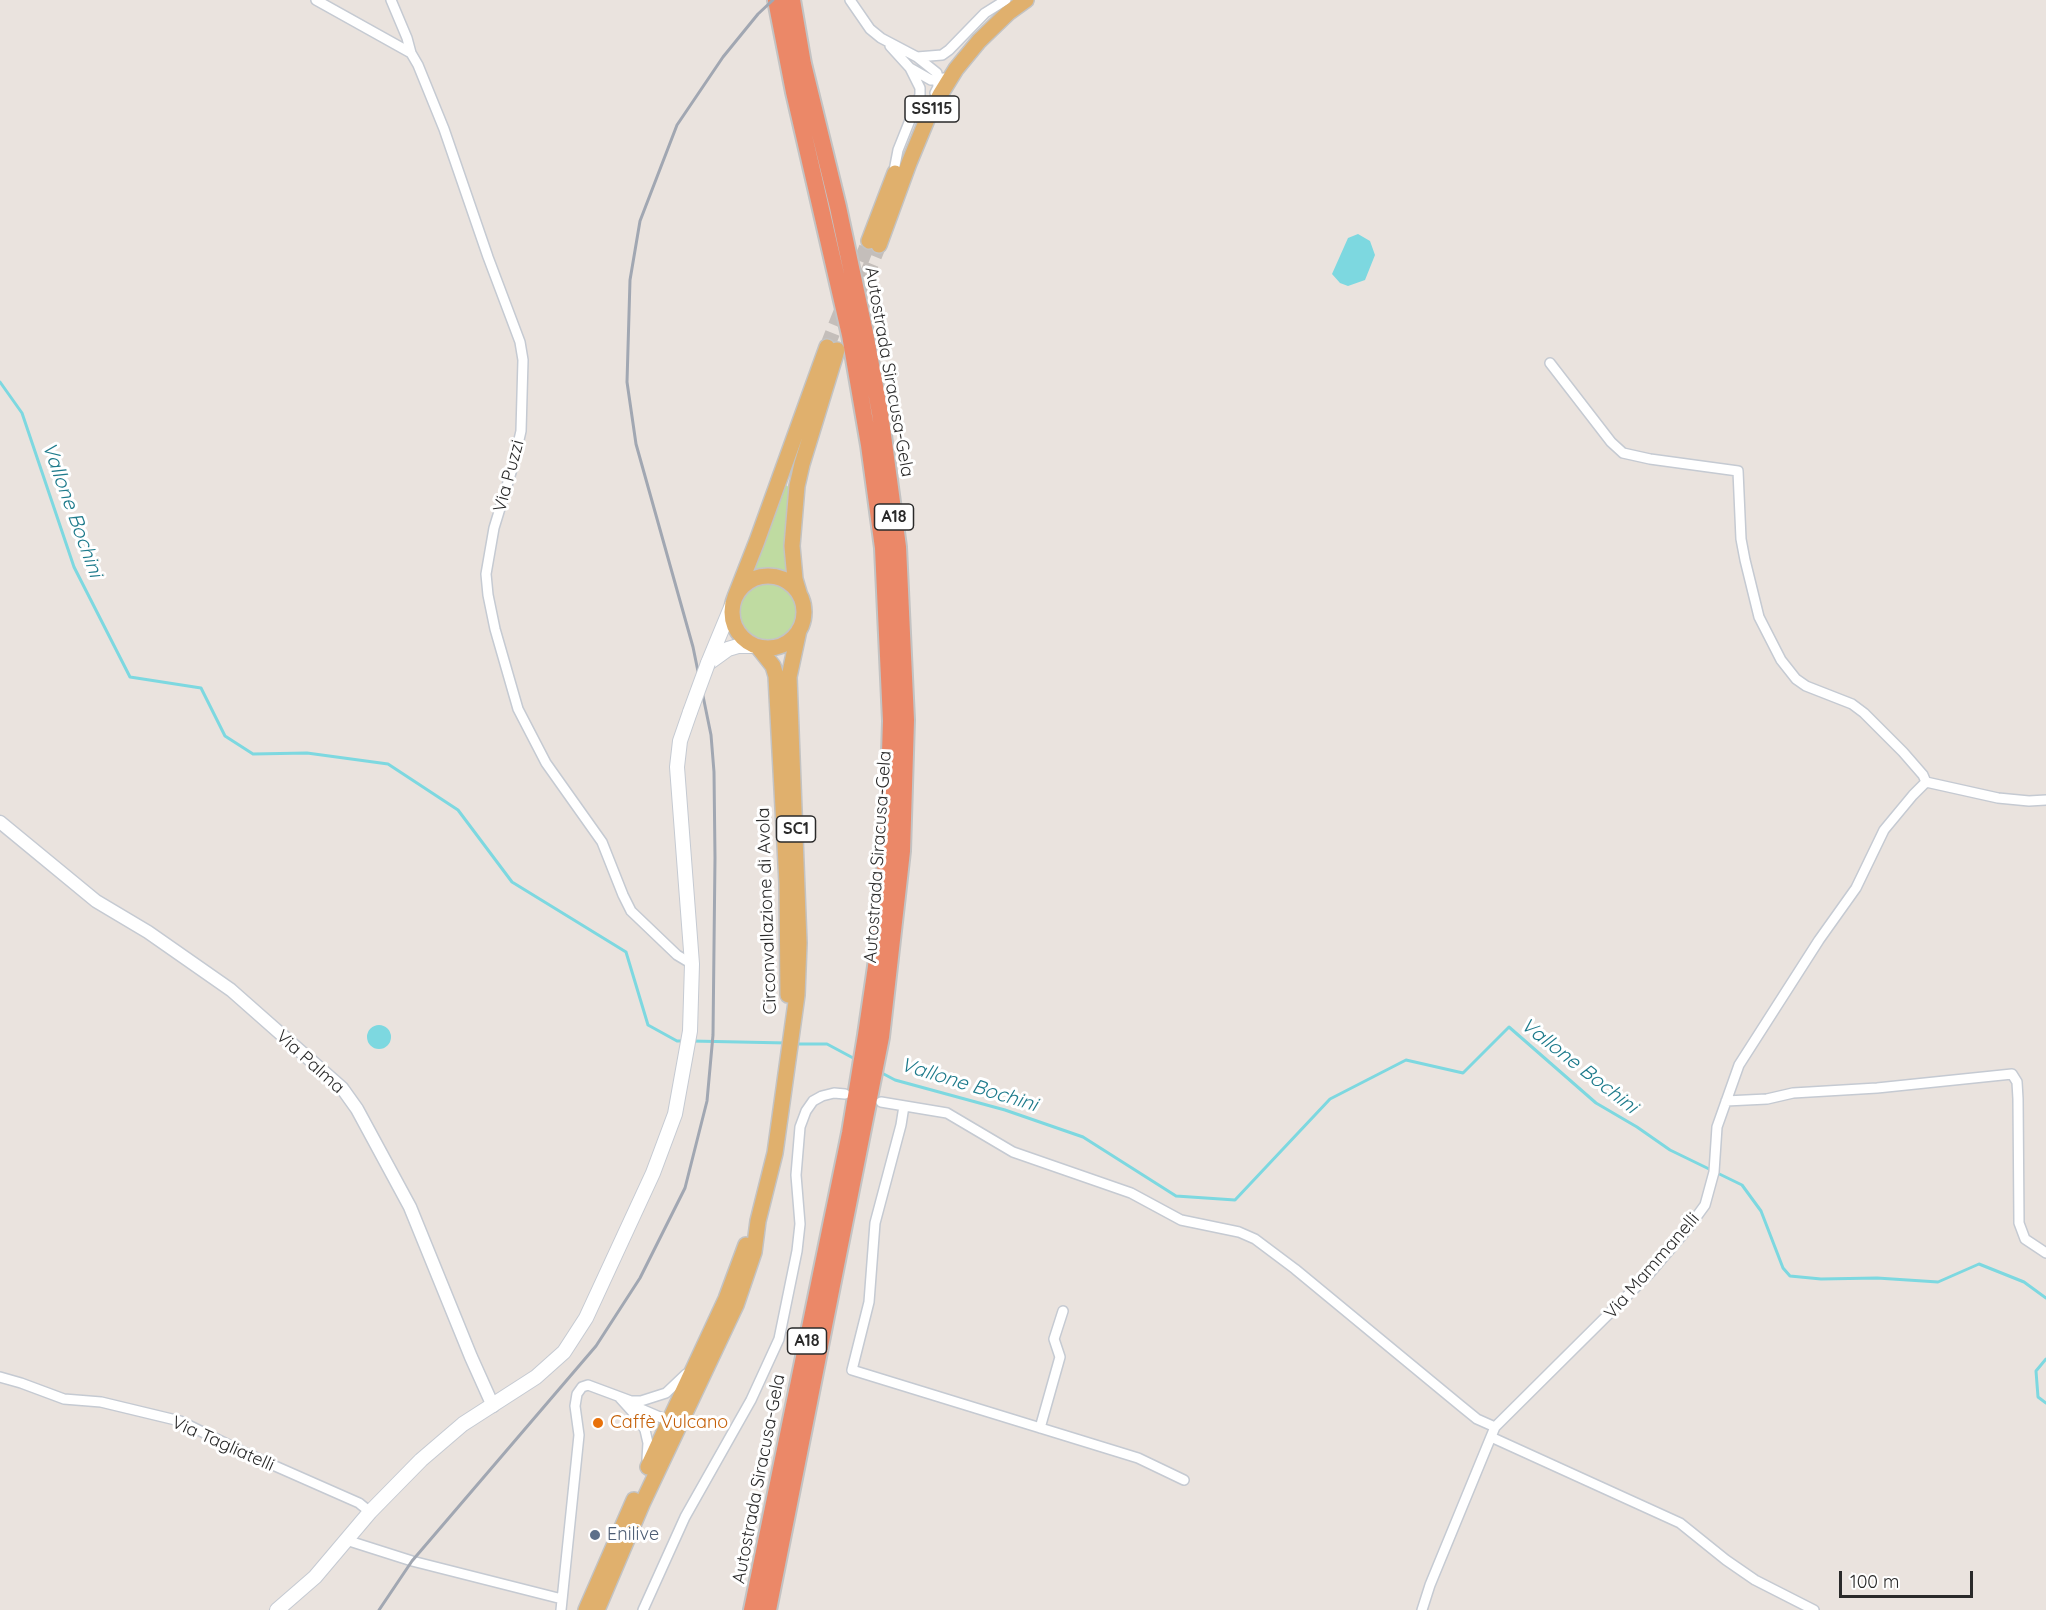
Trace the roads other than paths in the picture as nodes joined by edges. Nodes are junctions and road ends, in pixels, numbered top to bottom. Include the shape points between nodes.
1 (316, 0) edge
2 (391, 0) edge
3 (776, 0) edge
4 (850, 0) edge
5 (1006, 0) edge
6 (1016, 0) edge
7 (1026, 0) edge
8 (793, 3) edge
9 (988, 32) junction
10 (886, 42) junction
11 (411, 53) junction
12 (917, 57) junction
13 (910, 68) junction
14 (939, 79) junction
15 (909, 162) junction
16 (892, 181) junction
17 (1550, 363) dead end
18 (800, 596) junction
19 (733, 601) junction
20 (799, 630) junction
21 (757, 647) junction
22 (708, 663) junction
23 (1926, 782) junction
24 (2046, 800) edge
25 (0, 822) edge
26 (692, 964) junction
27 (792, 1029) junction
28 (874, 1036) junction
29 (867, 1075) junction
30 (844, 1094) dead end
31 (1726, 1101) junction
32 (881, 1102) dead end
33 (904, 1106) junction
34 (758, 1221) junction
35 (2046, 1254) edge
36 (1063, 1311) dead end
37 (696, 1363) junction
38 (0, 1377) edge
39 (625, 1400) junction
40 (493, 1406) junction
41 (677, 1420) junction
42 (1495, 1427) junction
43 (1040, 1428) junction
44 (1491, 1437) junction
45 (646, 1471) junction
46 (1184, 1480) dead end
47 (370, 1512) junction
48 (346, 1540) junction
49 (562, 1599) junction
50 (277, 1610) edge
51 (561, 1610) edge
52 (586, 1610) edge
53 (597, 1610) edge
54 (643, 1610) edge
55 (752, 1610) edge
56 (768, 1610) edge
57 (1422, 1610) edge
58 (1814, 1610) edge

1 - 11 street
2 - 11 street, Via Puzzi
3 - 28 highway, Autostrada Siracusa-Gela / A18 via 850,334 883,548 891,721
4 - 10 street via 870,29
5 - 12 street via 985,13 942,55
6 - 14 main road, SS115 via 984,22
7 - 9 main road, SS115
8 - 28 highway, Autostrada Siracusa-Gela / A18 via 865,333 898,547 906,720 902,851 892,954
9 - 14 street via 970,45 945,77
9 - 15 main road, SS115 via 940,94
10 - 12 street
10 - 13 street
11 - 26 street, Via Puzzi via 444,129 520,342 521,431 494,528 486,574 495,629 518,709 546,763 602,842 631,911
12 - 14 street
13 - 14 street via 931,80
13 - 16 street via 920,95 898,150
14 - 15 street via 914,137
14 - 16 main road, SS115
15 - 16 main road, SS115 via 874,243
17 - 23 street via 1623,453 1738,471 1745,560 1760,617 1781,660 1806,686 1852,704 1864,713
18 - 19 main road via 789,582 763,576 746,583
18 - 19 main road via 792,546 796,486 832,348
18 - 20 main road via 804,613
19 - 21 main road via 736,630
19 - 22 main road
20 - 21 main road via 777,647
20 - 27 main road, Circonvallazione di Avola / SC1 via 789,676 800,943
21 - 22 main road via 728,649
21 - 27 main road, Circonvallazione di Avola / SC1 via 776,676
22 - 26 main road, bridge via 680,741 677,767
23 - 24 street via 1998,798
23 - 31 street, Via Mammanelli via 1884,830 1856,888 1739,1065
25 - 40 street, Via Palma via 96,901 231,990 342,1088 410,1207
26 - 40 main road via 686,1057 675,1114 653,1173 586,1318 569,1345 536,1377
27 - 34 main road via 776,1154
28 - 29 highway, A18
29 - 55 highway, Autostrada Siracusa-Gela / A18 via 849,1133
29 - 56 highway, Autostrada Siracusa-Gela / A18
30 - 54 street via 822,1096 806,1110 800,1127 796,1175 800,1224 797,1251 779,1339 751,1400 684,1517
31 - 35 street via 2012,1074 2018,1099 2019,1223 2025,1239
31 - 42 street, Via Mammanelli via 1717,1127 1714,1172 1705,1205 1649,1274
32 - 33 street
33 - 42 street via 947,1113 1013,1152 1131,1193 1181,1220 1255,1239 1477,1419
33 - 43 street via 875,1223 869,1302 852,1370
34 - 37 main road
34 - 41 main road via 754,1252 736,1305
36 - 43 street via 1054,1339 1060,1357
37 - 39 street via 666,1393 641,1401
37 - 41 main road
38 - 47 street, Via Tagliatelli via 64,1399 101,1402 180,1421 359,1503
39 - 41 street
39 - 45 street via 645,1430
39 - 49 street via 588,1385 577,1394 579,1435
40 - 47 main road via 421,1460
41 - 45 main road
41 - 53 main road
42 - 44 street, Via Mammanelli
43 - 46 street via 1138,1458
44 - 57 street, Via Mammanelli
44 - 58 street via 1680,1523 1755,1580
45 - 52 main road
47 - 48 main road
48 - 49 street
48 - 50 main road via 315,1577
49 - 51 street

